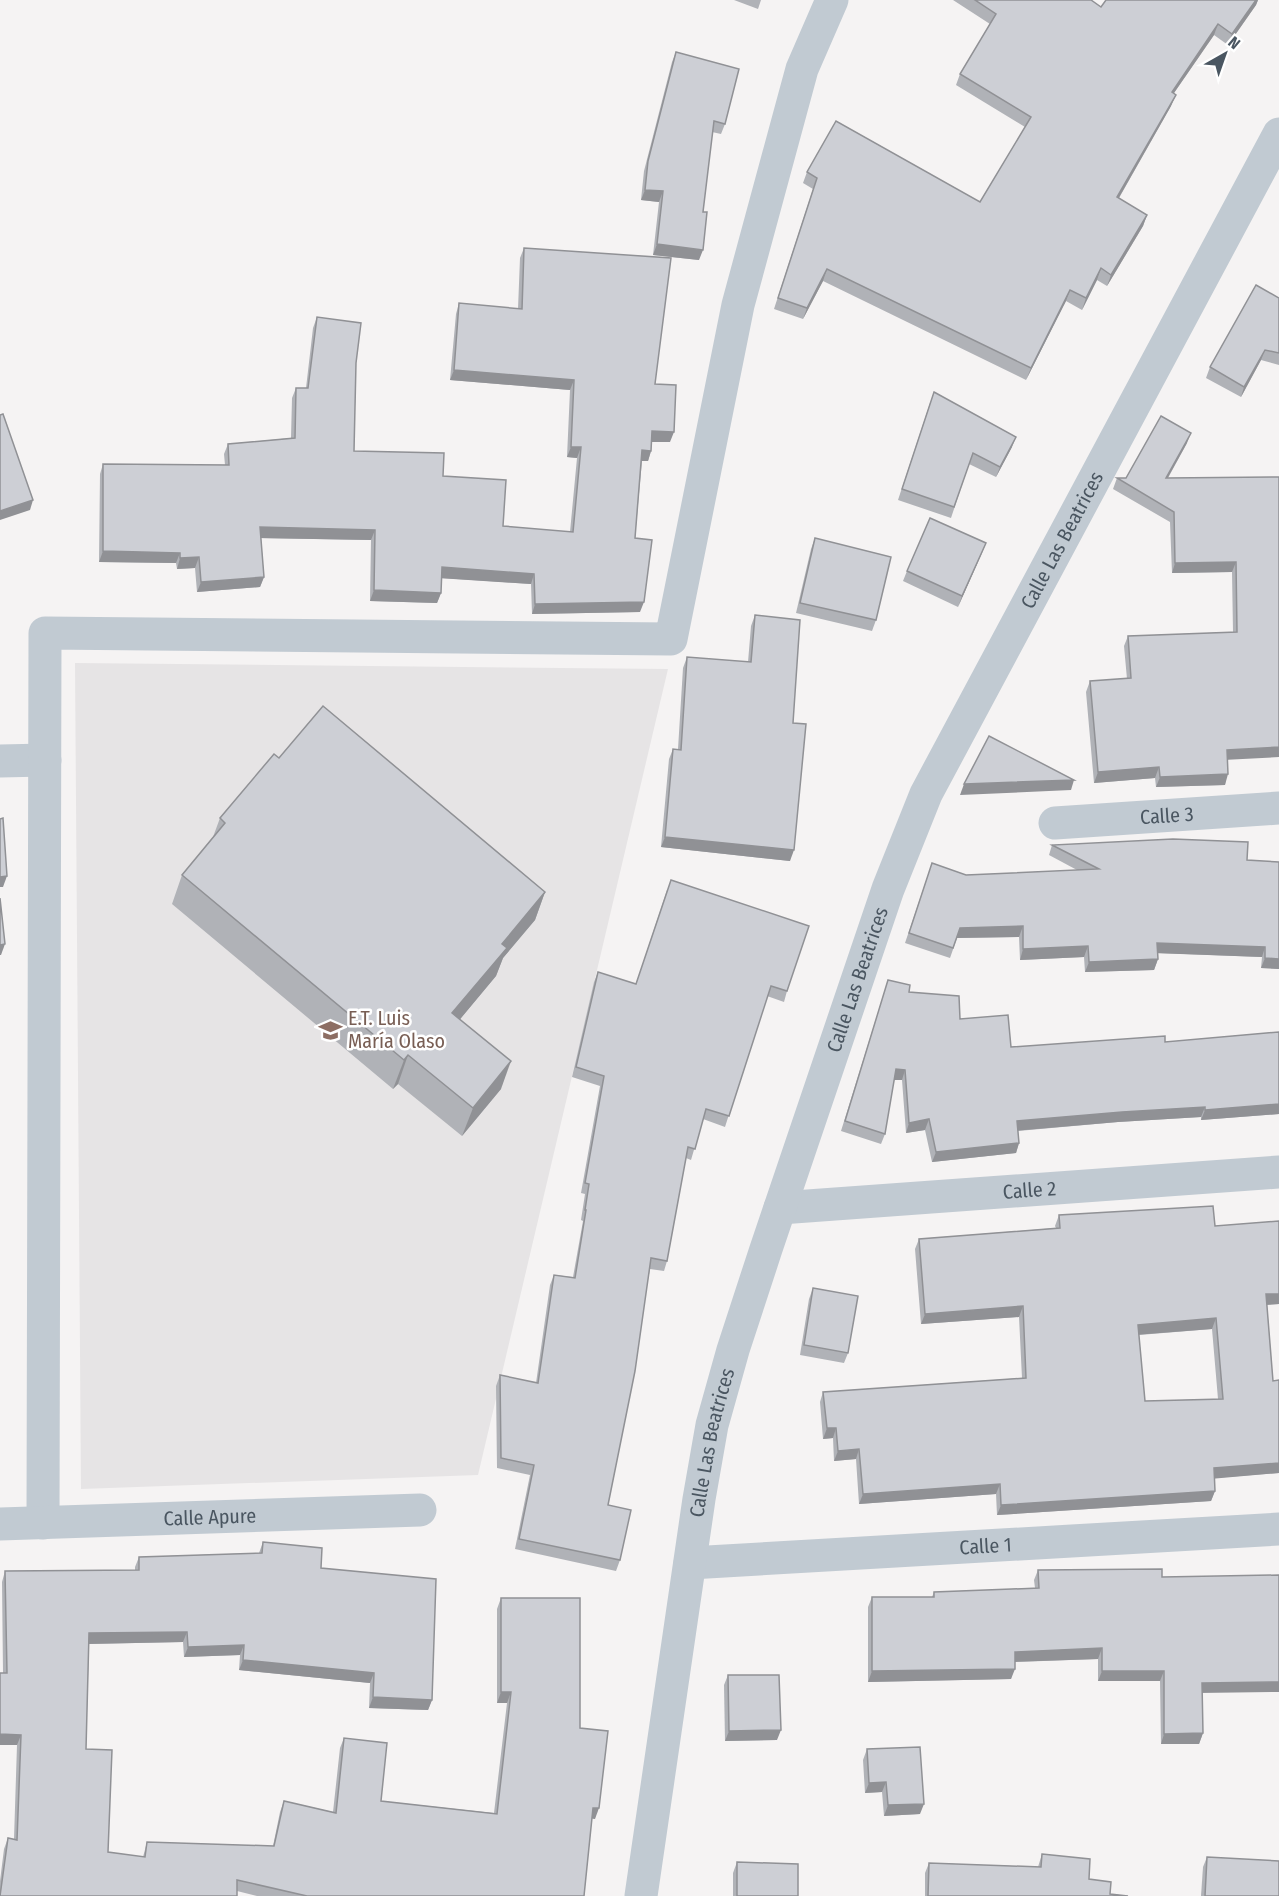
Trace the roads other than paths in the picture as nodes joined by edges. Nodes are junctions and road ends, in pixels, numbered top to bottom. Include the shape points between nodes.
1 (832, 0) edge
2 (1279, 134) edge
3 (45, 760) junction
4 (0, 761) edge
5 (1279, 808) edge
6 (1055, 823) dead end
7 (1279, 1172) edge
8 (780, 1208) junction
9 (420, 1510) dead end
10 (43, 1523) junction
11 (0, 1524) edge
12 (1279, 1529) edge
13 (690, 1563) junction
14 (641, 1896) edge

1 - 3 street via 802,69 738,305 671,639 45,633
2 - 8 street, Calle Las Beatrices via 926,794 888,889
3 - 4 street
3 - 10 street
5 - 6 street, Calle 3
7 - 8 street, Calle 2
8 - 13 street, Calle Las Beatrices via 712,1425
9 - 10 street, Calle Apure
10 - 11 street, Calle Apure
12 - 13 street, Calle 1
13 - 14 street, Calle Las Beatrices

